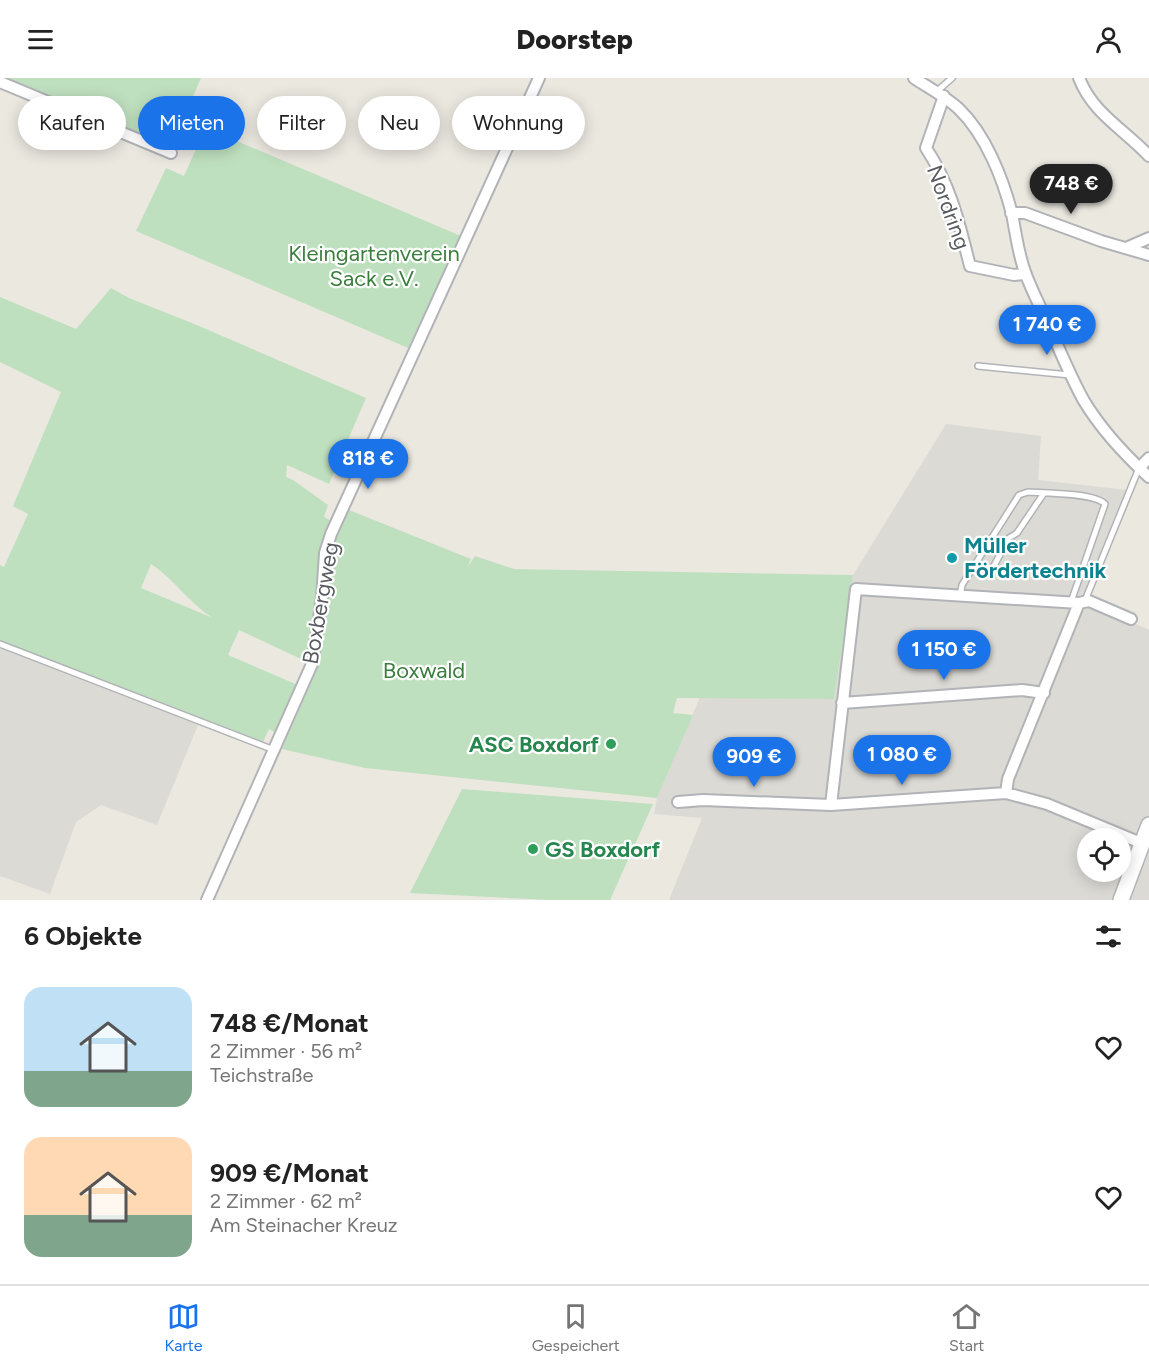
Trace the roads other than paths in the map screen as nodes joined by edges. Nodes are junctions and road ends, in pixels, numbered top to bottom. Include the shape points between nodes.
1 (539, 78) edge
2 (914, 78) edge
3 (952, 78) edge
4 (1079, 78) edge
5 (0, 82) edge
6 (940, 94) junction
7 (171, 153) dead end
8 (1149, 156) edge
9 (1011, 213) junction
10 (1149, 238) edge
11 (1126, 248) junction
12 (1149, 255) edge
13 (1025, 274) junction
14 (1004, 318) dead end
15 (1047, 323) junction
16 (1015, 334) dead end
17 (1054, 338) junction
18 (978, 366) dead end
19 (1071, 375) junction
20 (1149, 458) edge
21 (1139, 468) junction
22 (1149, 477) edge
23 (1044, 493) junction
24 (973, 567) junction
25 (960, 596) junction
26 (1074, 603) junction
27 (1131, 620) dead end
28 (0, 644) edge
29 (1044, 693) junction
30 (842, 703) junction
31 (274, 750) junction
32 (1006, 792) junction
33 (678, 802) dead end
34 (831, 805) junction
35 (1149, 825) edge
36 (1141, 843) junction
37 (207, 900) edge
38 (1120, 900) edge

1 - 31 street, Boxbergweg via 331,534 325,553 312,664
2 - 6 street
3 - 6 lane
4 - 8 street via 1092,104
5 - 7 street
6 - 9 street via 959,109 980,136
6 - 13 street, Nordring via 926,148 957,214 970,267
9 - 11 street via 1025,213
9 - 13 street
10 - 11 street
11 - 12 street
13 - 15 street
14 - 15 lane
15 - 17 street
16 - 17 lane
17 - 19 street
18 - 19 lane
19 - 21 street via 1105,430
20 - 21 street
21 - 22 street
21 - 26 lane via 1086,598
23 - 24 lane via 1019,495
23 - 24 lane via 1017,533 1009,538 990,573
23 - 26 lane via 1101,500 1105,504
24 - 25 lane
25 - 26 street
25 - 30 street via 856,589
26 - 27 street via 1089,601
26 - 29 street
28 - 31 lane
29 - 30 street via 1022,690
29 - 32 street
30 - 34 street
31 - 37 street, Boxbergweg
32 - 34 street
32 - 36 street via 1047,804
33 - 34 street
35 - 36 main road
36 - 38 main road

